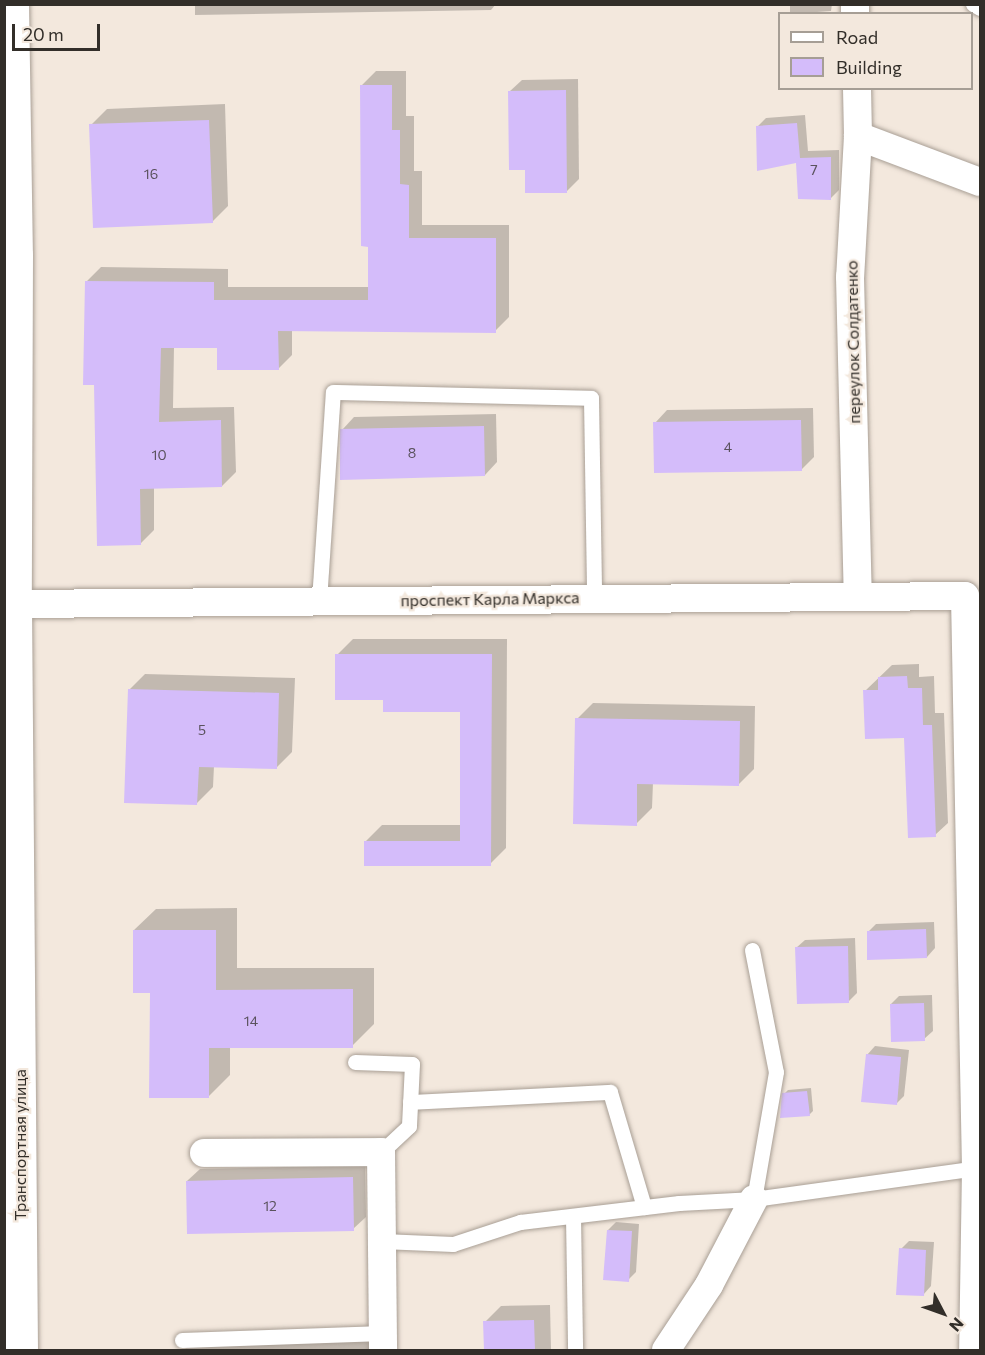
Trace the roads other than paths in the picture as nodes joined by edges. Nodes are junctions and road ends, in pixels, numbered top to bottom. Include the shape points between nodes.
1 (12, 4) edge
2 (973, 4) edge
3 (981, 8) edge
4 (857, 90) edge
5 (858, 136) junction
6 (981, 183) edge
7 (858, 596) junction
8 (594, 598) junction
9 (318, 601) junction
10 (15, 604) junction
11 (752, 950) dead end
12 (355, 1062) dead end
13 (410, 1102) junction
14 (381, 1152) junction
15 (204, 1153) dead end
16 (12, 1159) edge
17 (976, 1168) junction
18 (754, 1199) junction
19 (644, 1207) junction
20 (573, 1216) junction
21 (978, 1235) edge
22 (382, 1241) junction
23 (182, 1340) dead end
24 (383, 1342) edge
25 (21, 1350) edge
26 (575, 1350) edge
27 (666, 1350) edge
28 (973, 1350) edge

1 - 10 main road, Транспортная улица
2 - 3 lane
4 - 5 street, переулок Солдатенко
5 - 6 street
5 - 7 street, переулок Солдатенко via 850,277
7 - 8 street, проспект Карла Маркса
7 - 17 street, проспект Карла Маркса via 965,596
8 - 9 street, проспект Карла Маркса
8 - 9 lane via 591,398 333,392
9 - 10 street, проспект Карла Маркса
10 - 16 main road, Транспортная улица
11 - 18 lane via 776,1072
12 - 13 lane via 412,1064
13 - 14 lane via 409,1126
13 - 19 lane via 610,1092
14 - 15 street
14 - 22 street
16 - 25 main road, Транспортная улица
17 - 18 lane
17 - 21 street
18 - 19 lane
18 - 27 street via 709,1285
19 - 20 lane
20 - 22 lane via 520,1222 453,1244
20 - 26 lane
21 - 28 street
22 - 24 street
23 - 24 lane

